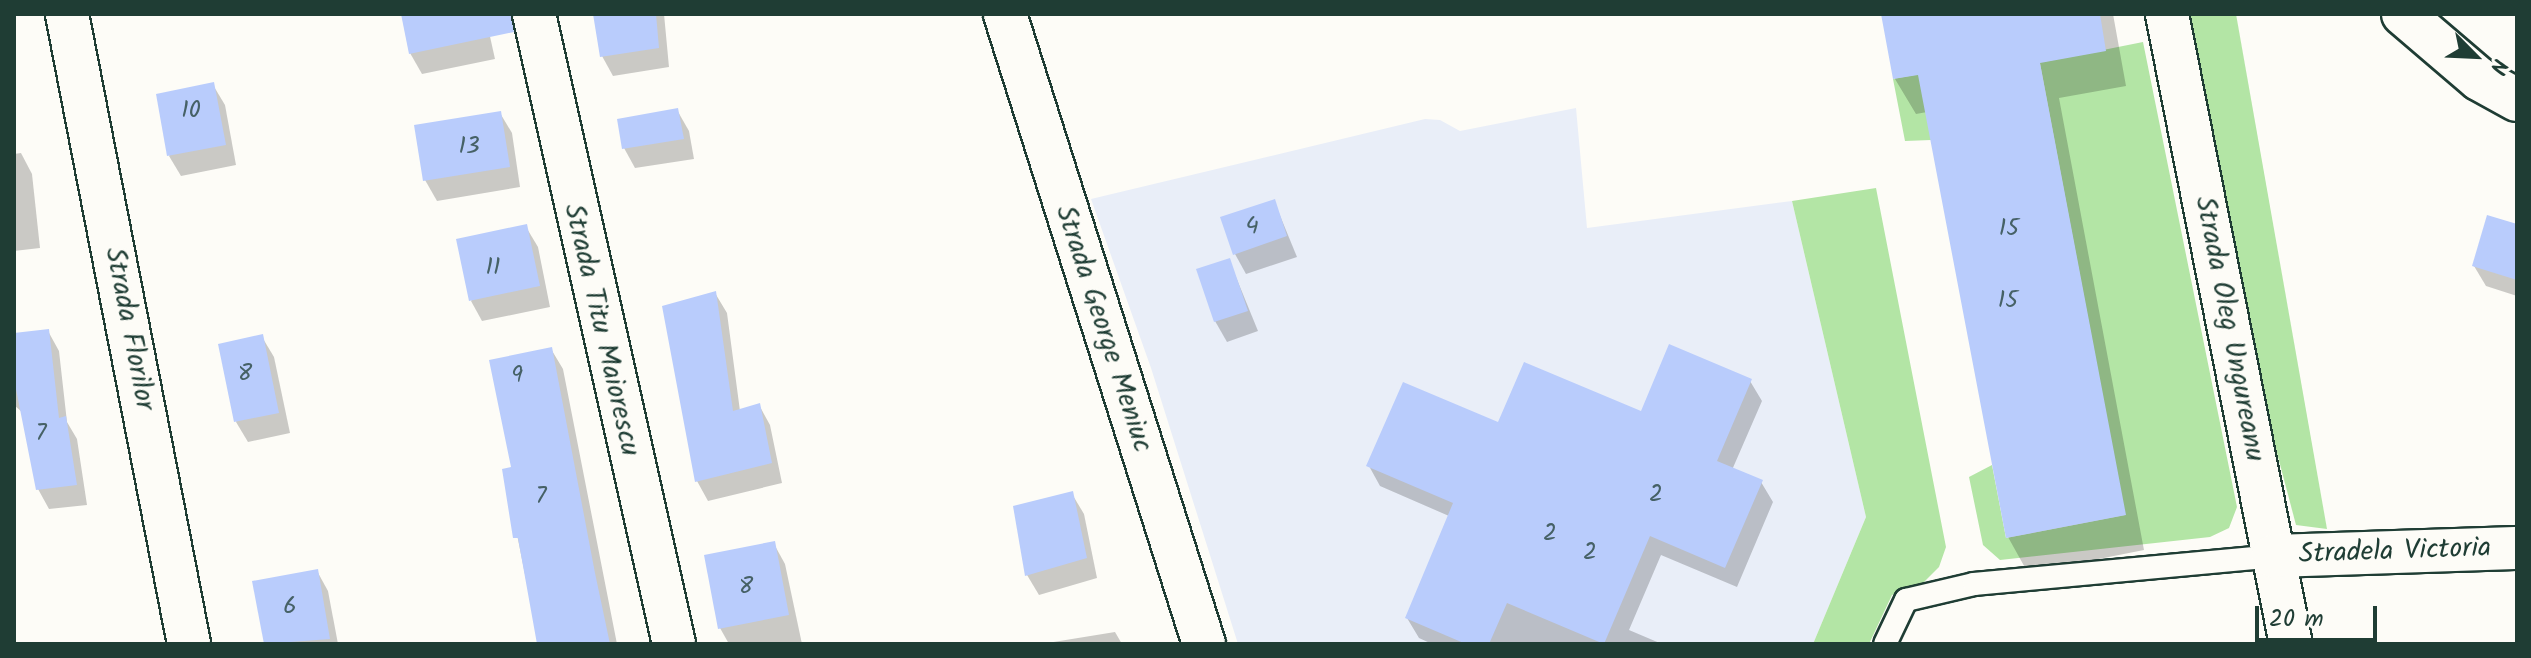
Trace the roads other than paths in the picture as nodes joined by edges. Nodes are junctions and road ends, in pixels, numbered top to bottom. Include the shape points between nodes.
1 (67, 14) edge
2 (534, 14) edge
3 (1005, 14) edge
4 (2167, 14) edge
5 (2403, 14) edge
6 (2517, 100) edge
7 (2517, 548) edge
8 (2273, 556) junction
9 (189, 644) edge
10 (674, 644) edge
11 (1204, 644) edge
12 (1885, 644) edge
13 (2291, 644) edge

1 - 9 street, Strada Florilor
2 - 10 street, Strada Titu Maiorescu
3 - 11 street, Strada George Meniuc
4 - 8 street, Strada Oleg Ungureanu
5 - 6 street via 2479,79
7 - 8 street, Stradela Victoria
8 - 12 lane via 1974,584 1906,600
8 - 13 street, Strada Oleg Ungureanu

